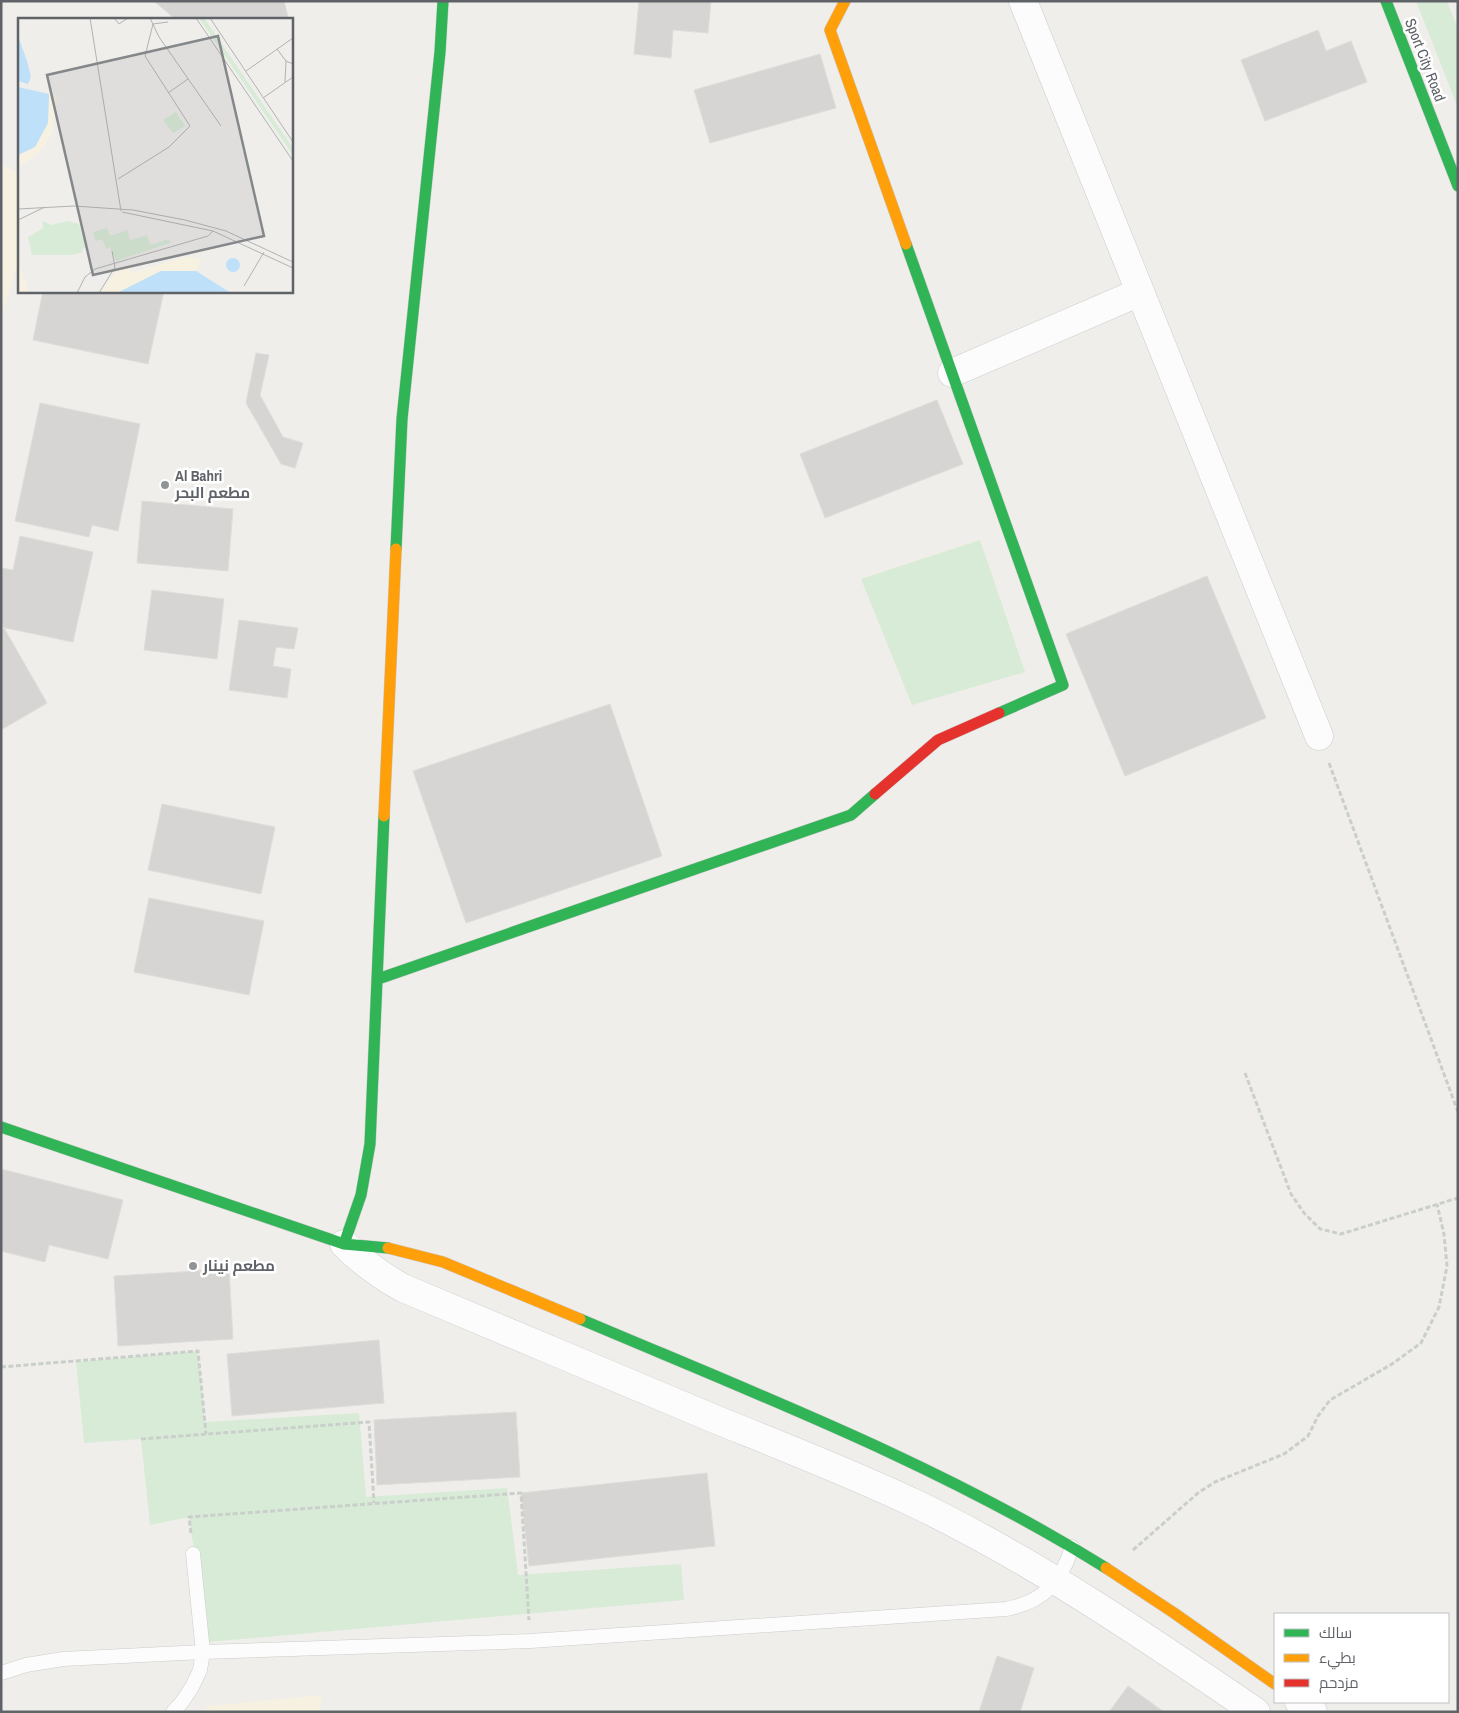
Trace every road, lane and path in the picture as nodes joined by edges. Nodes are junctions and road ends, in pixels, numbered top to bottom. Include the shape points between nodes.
1 (443, 1) edge
2 (845, 1) edge
3 (1023, 1) edge
4 (1386, 1) edge
5 (1458, 186) edge
6 (1140, 292) junction
7 (952, 373) junction
8 (1320, 736) joint
9 (378, 979) junction
10 (1245, 1073) dead end
11 (1458, 1112) edge
12 (1, 1127) edge
13 (1458, 1198) edge
14 (1437, 1204) junction
15 (344, 1244) junction
16 (1, 1367) edge
17 (206, 1434) junction
18 (141, 1439) dead end
19 (374, 1503) junction
20 (1072, 1547) junction
21 (193, 1554) joint
22 (1110, 1570) junction
23 (1057, 1581) junction
24 (530, 1641) junction
25 (203, 1652) junction
26 (1, 1673) edge
27 (1274, 1683) edge
28 (1300, 1703) edge
29 (173, 1712) edge
30 (1256, 1712) edge
31 (1313, 1712) edge

1 - 9 street via 402,419
2 - 7 street via 830,30
3 - 6 street
4 - 5 street, Sport City Road
6 - 7 street
6 - 8 street
7 - 9 street via 1064,685 938,740 852,815
8 - 11 path
9 - 15 street via 370,1144 362,1195
10 - 14 path via 1291,1194 1320,1229 1341,1234
12 - 15 street
13 - 14 path
14 - 22 path via 1447,1266 1440,1307 1422,1342 1392,1364 1330,1400 1308,1436 1284,1454 1215,1482 1198,1493
15 - 20 street via 394,1249 443,1262 853,1435 992,1503
15 - 23 street via 382,1276 403,1288 916,1504
16 - 17 path via 198,1351
17 - 18 path
17 - 19 path via 369,1422
19 - 21 path via 189,1517
19 - 24 path via 520,1493
20 - 22 street
20 - 23 lane via 1067,1566
21 - 25 lane
22 - 27 street
23 - 24 lane via 1034,1600 1006,1610
23 - 30 street
24 - 25 lane
25 - 26 lane via 63,1659
25 - 29 lane via 200,1670 192,1687
28 - 31 street

